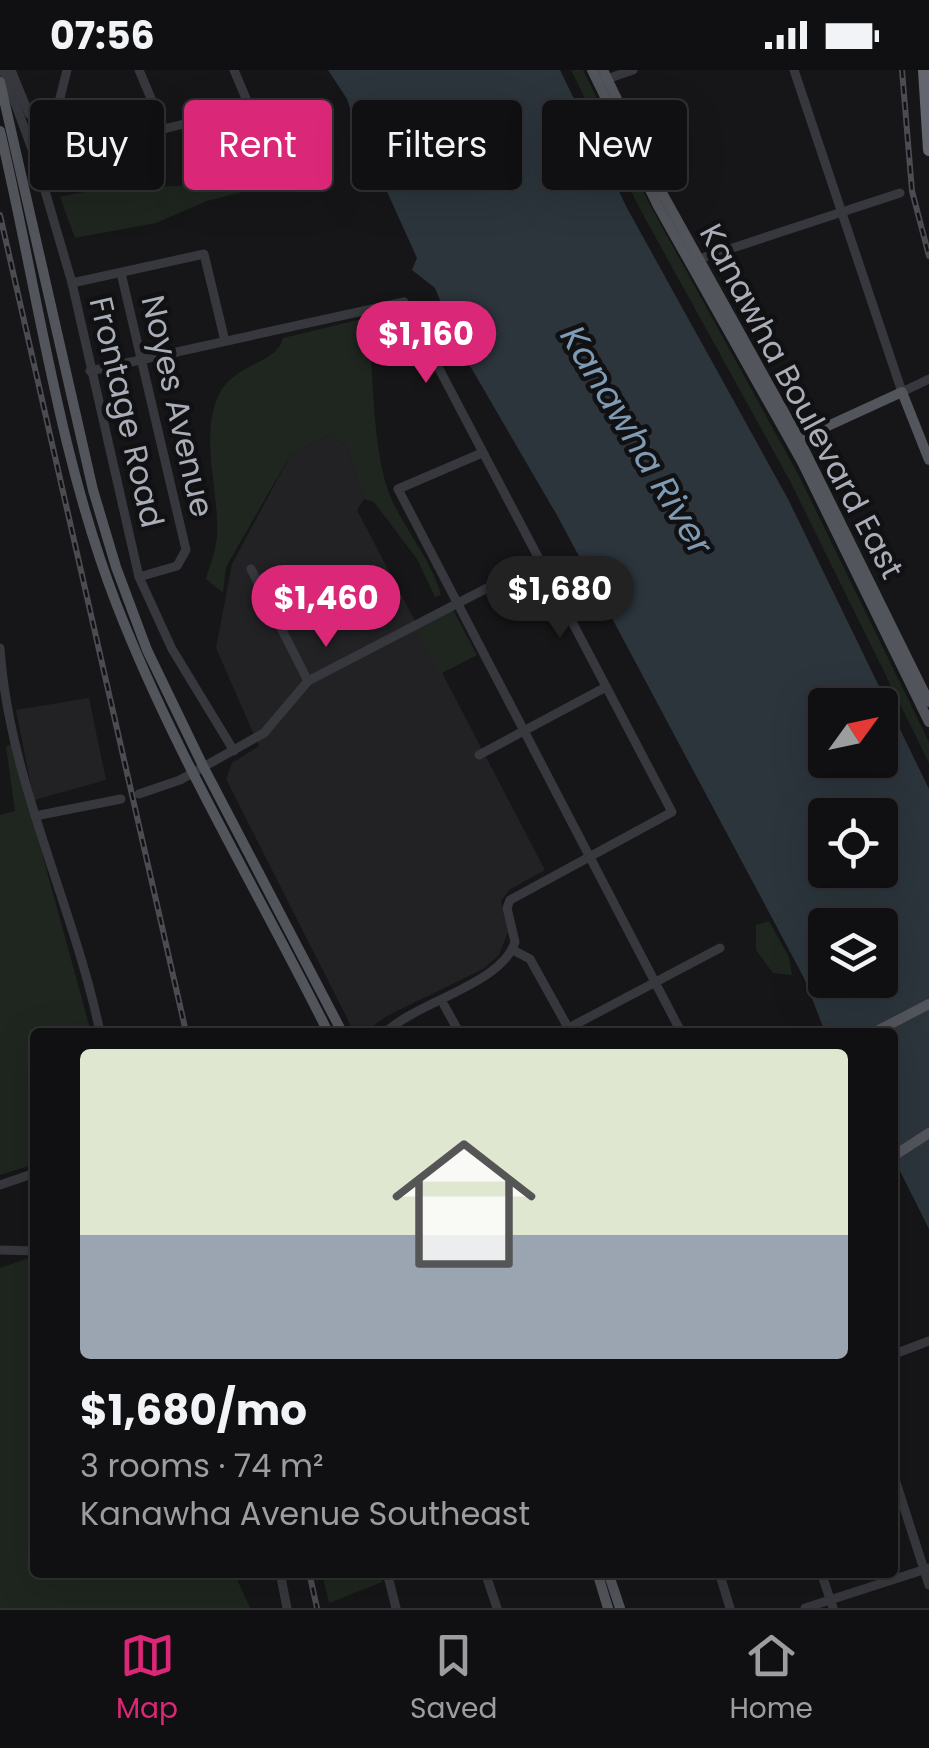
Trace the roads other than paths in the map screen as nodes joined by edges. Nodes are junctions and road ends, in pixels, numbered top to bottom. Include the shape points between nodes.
1 (3, 70) edge
2 (11, 70) edge
3 (67, 70) edge
4 (139, 70) edge
5 (234, 70) edge
6 (592, 70) edge
7 (633, 70) edge
8 (794, 70) edge
9 (924, 70) edge
10 (603, 77) edge
11 (0, 82) edge
12 (58, 100) edge
13 (152, 100) edge
14 (30, 114) edge
15 (164, 129) edge
16 (0, 131) edge
17 (30, 135) edge
18 (929, 150) edge
19 (48, 190) edge
20 (900, 193) dead end
21 (841, 212) junction
22 (694, 261) junction
23 (121, 273) junction
24 (72, 284) junction
25 (225, 341) junction
26 (142, 361) junction
27 (90, 371) junction
28 (929, 378) edge
29 (902, 392) junction
30 (767, 401) junction
31 (796, 441) junction
32 (482, 453) junction
33 (929, 460) edge
34 (803, 467) junction
35 (539, 561) junction
36 (251, 569) dead end
37 (140, 576) junction
38 (455, 605) junction
39 (0, 648) edge
40 (308, 681) junction
41 (606, 686) junction
42 (928, 712) edge
43 (522, 732) junction
44 (234, 751) junction
45 (478, 755) dead end
46 (203, 766) junction
47 (191, 772) junction
48 (139, 794) dead end
49 (121, 799) dead end
50 (35, 816) junction
51 (588, 854) junction
52 (720, 948) dead end
53 (512, 950) junction
54 (654, 983) junction
55 (929, 1004) edge
56 (444, 1005) dead end
57 (99, 1028) edge
58 (326, 1028) edge
59 (340, 1028) edge
60 (391, 1028) edge
61 (457, 1028) edge
62 (565, 1028) edge
63 (572, 1028) edge
64 (679, 1028) edge
65 (884, 1028) edge
66 (929, 1133) edge
67 (898, 1153) edge
68 (30, 1175) edge
69 (0, 1185) edge
70 (0, 1250) edge
71 (30, 1251) edge
72 (929, 1341) edge
73 (898, 1353) edge
74 (898, 1487) edge
75 (926, 1569) edge
76 (281, 1578) edge
77 (387, 1578) edge
78 (488, 1578) edge
79 (599, 1578) edge
80 (610, 1578) edge
81 (721, 1578) edge
82 (823, 1578) edge
83 (929, 1585) edge
84 (832, 1604) edge
85 (288, 1608) edge
86 (396, 1608) edge
87 (497, 1608) edge
88 (608, 1608) edge
89 (620, 1608) edge
90 (730, 1608) edge
91 (805, 1608) edge

1 - 17 street, Frontage Road
2 - 14 street
3 - 12 street
4 - 13 street
5 - 15 street via 250,108
6 - 10 main road, Kanawha Boulevard East
7 - 10 street
8 - 21 street
9 - 18 highway
10 - 22 main road, Kanawha Boulevard East
11 - 46 main road via 110,548 147,650
16 - 47 main road via 94,535 114,600
19 - 24 street, Frontage Road
20 - 21 street
21 - 22 street
21 - 29 street
22 - 30 main road, Kanawha Boulevard East
22 - 31 main road, Kanawha Boulevard East
23 - 24 street
23 - 25 street via 204,254
23 - 26 street, Noyes Avenue
24 - 27 street, Frontage Road
25 - 26 street
25 - 32 street via 404,302
26 - 27 street
26 - 37 street, Noyes Avenue via 186,550 178,566
27 - 37 street, Frontage Road
28 - 29 street
29 - 31 main road
29 - 33 main road
30 - 31 main road, Kanawha Boulevard East
30 - 34 main road, Kanawha Boulevard East
31 - 34 main road, Kanawha Boulevard East
31 - 42 main road, Kanawha Boulevard East
32 - 35 street
32 - 38 street via 398,489
34 - 42 main road, Kanawha Boulevard East
35 - 38 street
35 - 41 street
36 - 40 street
37 - 44 street, Frontage Road via 172,649
38 - 40 street
38 - 43 street
39 - 50 street
40 - 44 street via 273,726
41 - 43 street
41 - 51 street via 672,812
43 - 45 street
43 - 51 street
44 - 46 street
46 - 47 street
46 - 59 main road
47 - 48 street
47 - 58 main road
49 - 50 street
50 - 57 street via 77,933
51 - 53 street via 510,900
51 - 54 street
52 - 54 street
53 - 60 street via 502,965
53 - 62 street via 530,959
54 - 63 street
54 - 64 street
55 - 65 main road
56 - 61 street
66 - 67 main road
68 - 69 street
70 - 71 street
72 - 73 street
74 - 75 street
75 - 83 street
75 - 84 street
76 - 85 street
77 - 86 street
78 - 87 street
79 - 88 main road
80 - 89 main road
81 - 90 street
82 - 84 street
84 - 91 street

